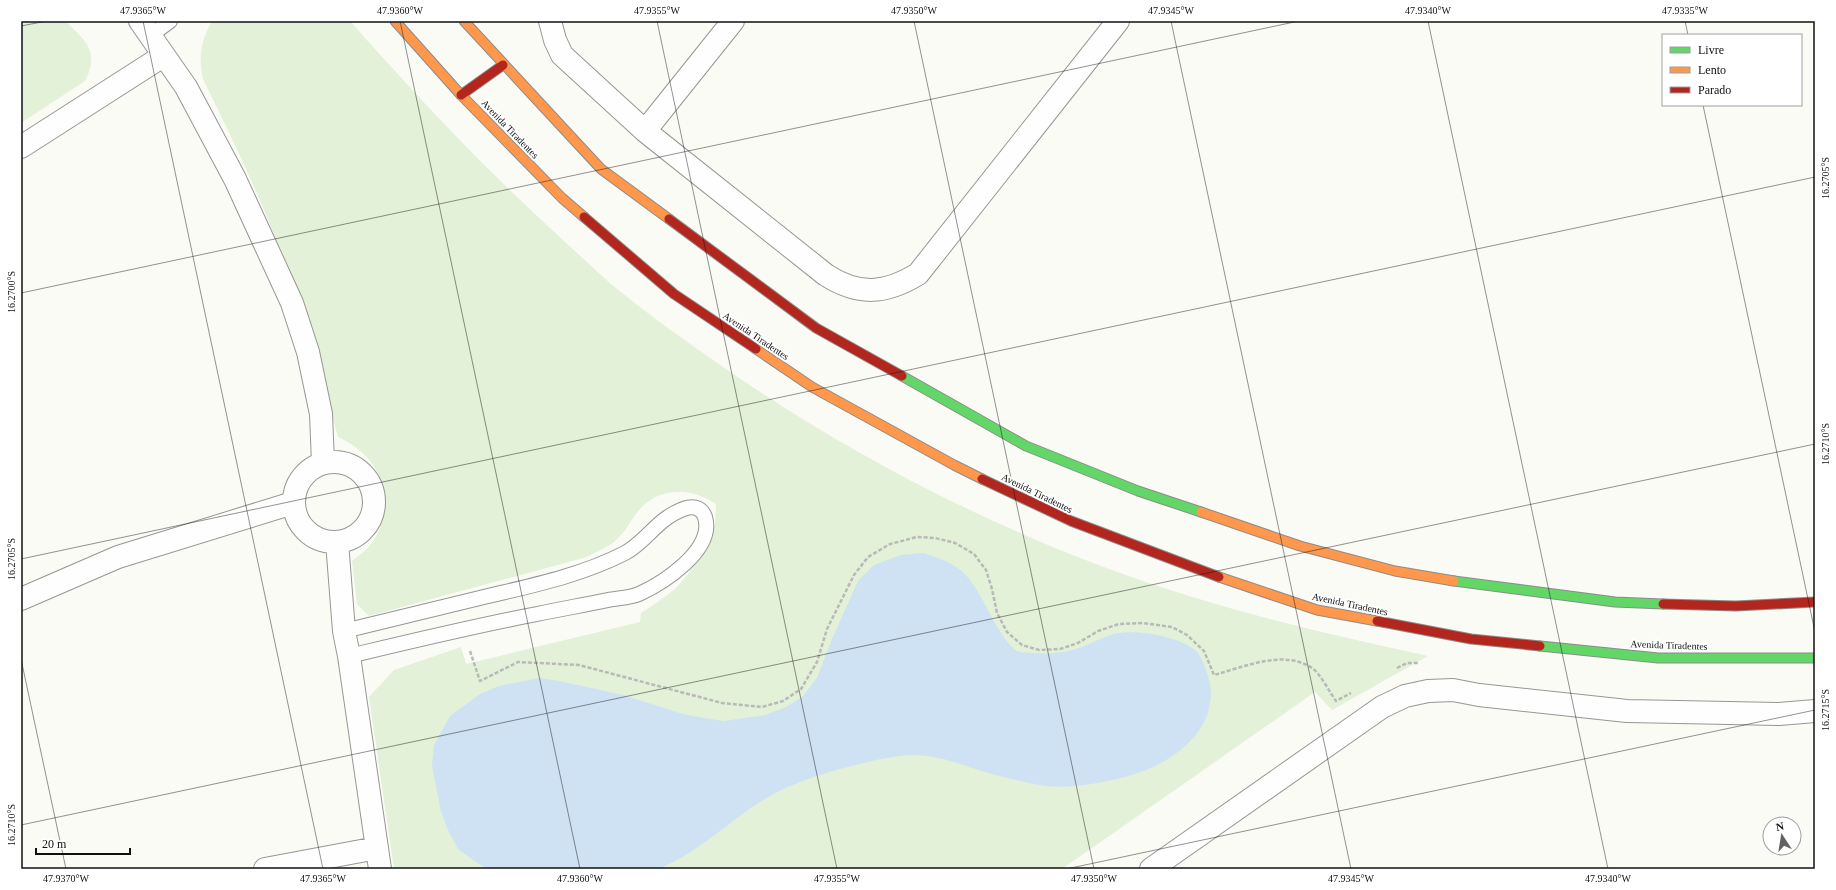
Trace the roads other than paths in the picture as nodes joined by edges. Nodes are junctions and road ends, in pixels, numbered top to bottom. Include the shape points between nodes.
1 (170, 21) edge
2 (395, 21) edge
3 (464, 21) edge
4 (550, 21) edge
5 (733, 21) edge
6 (1118, 21) edge
7 (145, 28) edge
8 (163, 56) junction
9 (503, 65) junction
10 (461, 95) junction
11 (645, 131) junction
12 (21, 147) edge
13 (323, 463) junction
14 (293, 503) junction
15 (337, 542) junction
16 (21, 599) edge
17 (1815, 602) edge
18 (344, 631) junction
19 (349, 656) junction
20 (1815, 658) edge
21 (1815, 711) edge
22 (377, 848) junction
23 (265, 869) edge
24 (380, 869) edge
25 (1151, 869) edge

1 - 7 lane
2 - 10 street, Avenida Tiradentes
3 - 9 street
4 - 11 street via 562,55
5 - 11 street
6 - 11 street via 918,274 886,289 853,288 826,275
7 - 8 street
8 - 12 street
8 - 13 street via 186,87 235,179 292,303 308,352 321,414
9 - 10 street
9 - 17 street via 601,169 816,328 1026,446 1138,491 1300,546 1395,571 1494,588 1615,602 1736,606
10 - 20 street, Avenida Tiradentes via 562,198 674,294 812,387 954,465 1071,521 1186,566 1317,610 1471,639 1658,658
13 - 14 street via 311,468 301,477 295,489
13 - 15 street via 337,461 350,464 362,472 370,482 374,495 375,509 370,521 361,532 350,539
14 - 15 street via 302,527 312,536 324,541
14 - 16 street via 118,557
15 - 18 street
18 - 19 street
18 - 19 lane via 540,584 598,566 628,552 665,519 681,509 693,507 701,511 705,518 703,541 695,554 660,583 637,594
19 - 22 street
21 - 25 street via 1779,714 1627,711 1453,690 1411,695 1382,707
22 - 23 street
22 - 24 street

